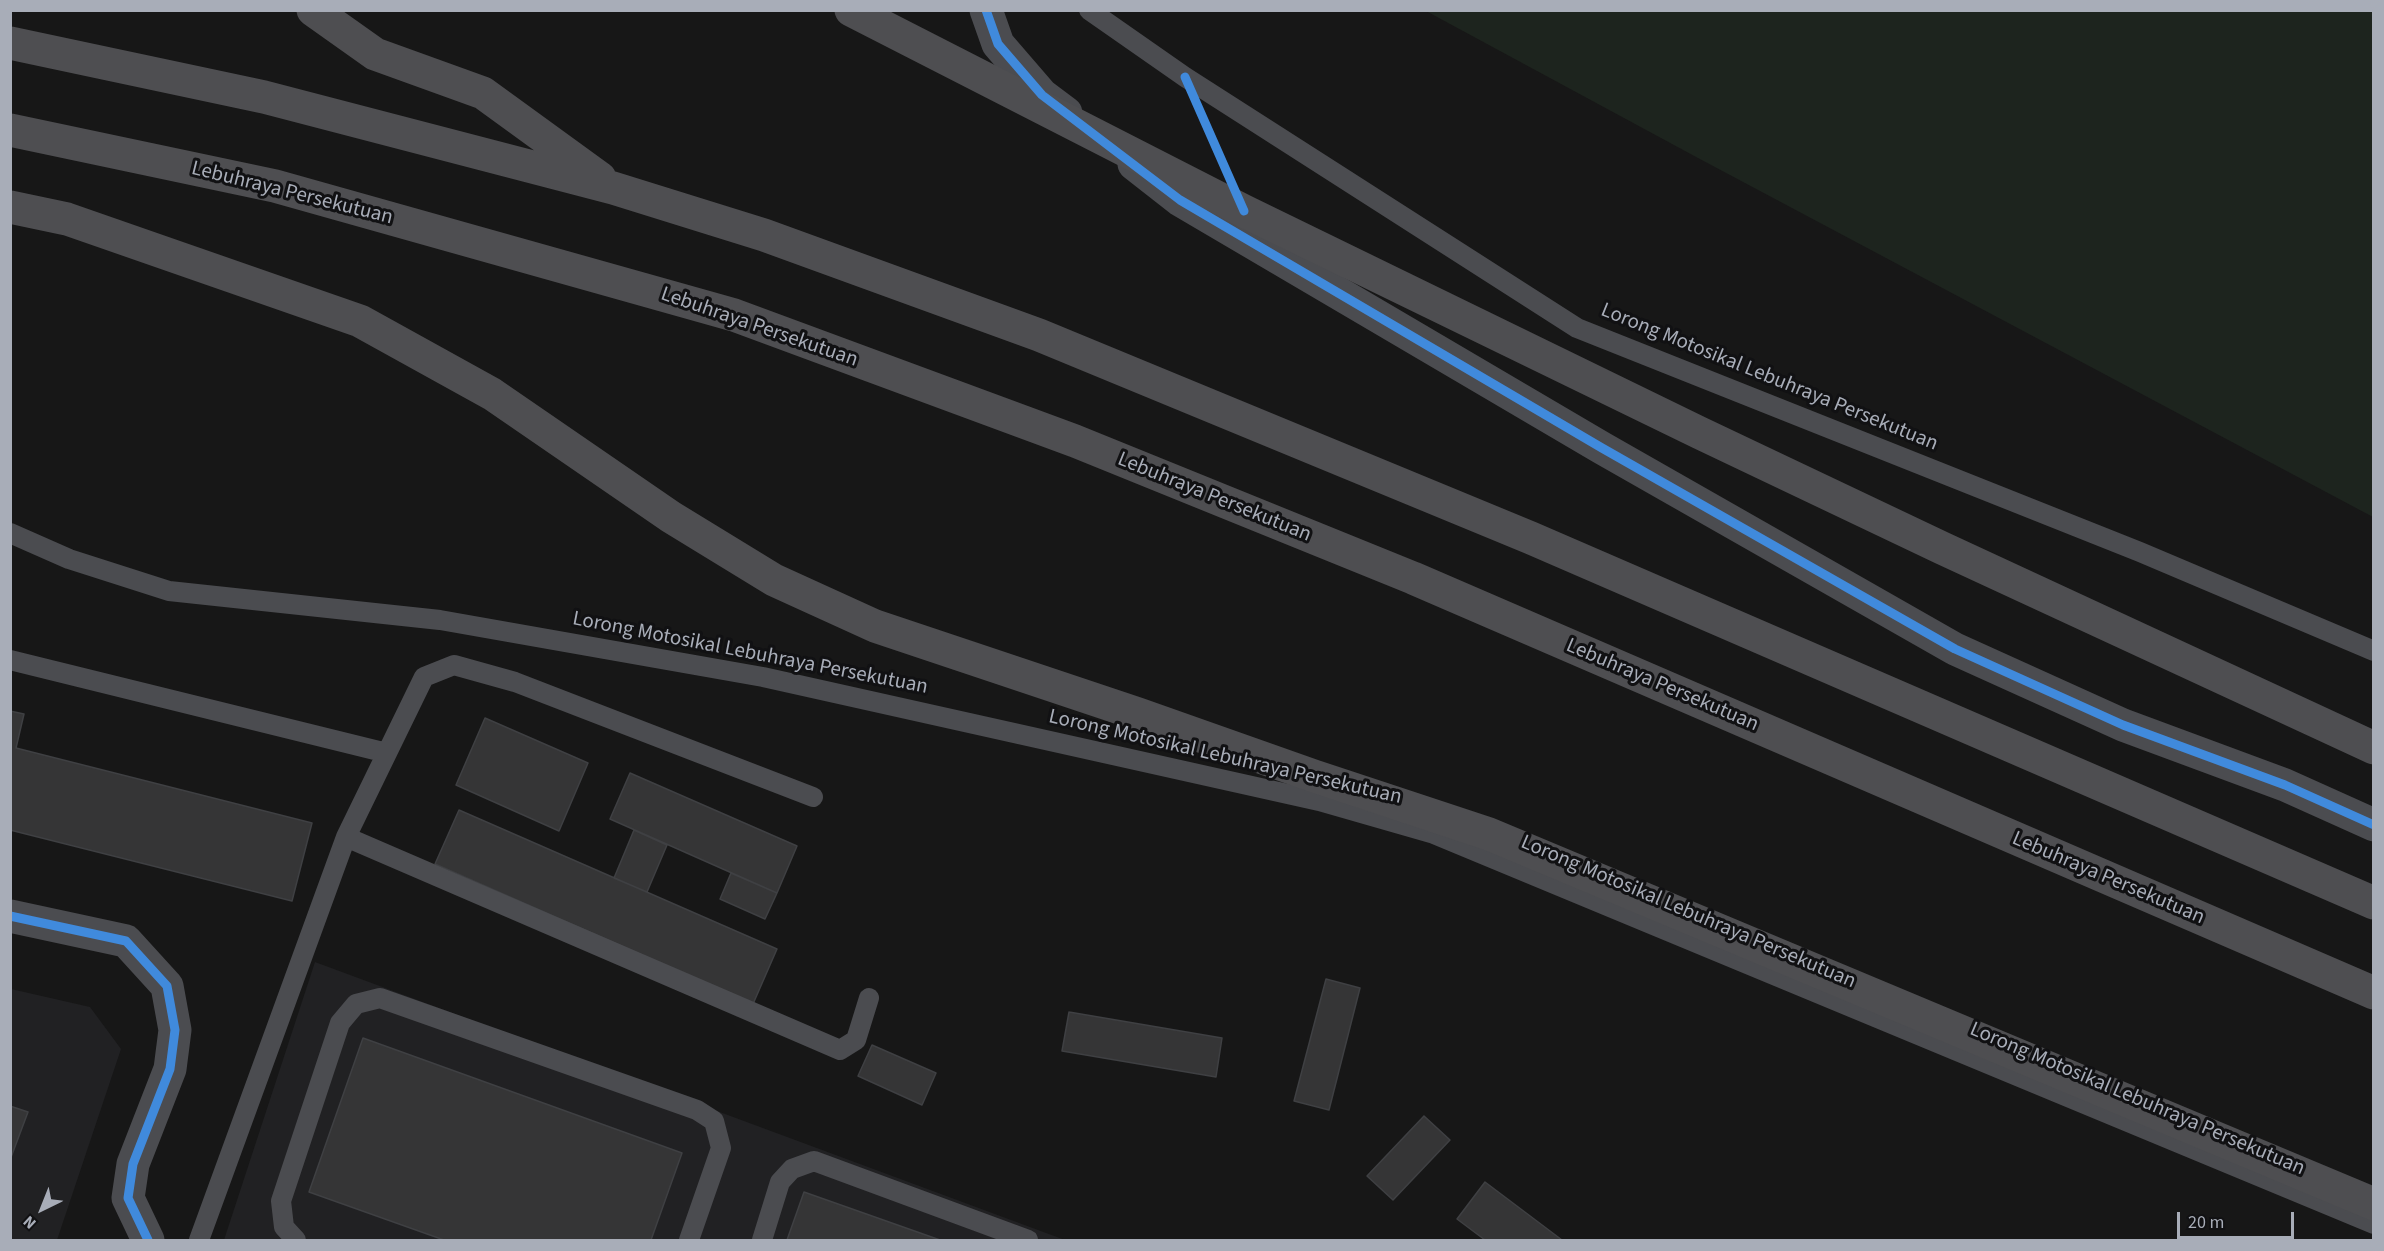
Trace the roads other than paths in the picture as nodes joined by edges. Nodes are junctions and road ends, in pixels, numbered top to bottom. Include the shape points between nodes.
1 (314, 10) edge
2 (851, 10) edge
3 (986, 10) edge
4 (1089, 10) edge
5 (10, 43) edge
6 (10, 130) edge
7 (613, 188) junction
8 (10, 207) edge
9 (10, 533) edge
10 (2373, 651) edge
11 (10, 660) edge
12 (2373, 748) edge
13 (387, 753) junction
14 (813, 798) dead end
15 (2373, 825) edge
16 (346, 837) junction
17 (2373, 903) edge
18 (10, 916) edge
19 (2373, 993) edge
20 (869, 998) dead end
21 (2373, 1204) edge
22 (2373, 1224) edge
23 (148, 1240) edge
24 (199, 1240) edge
25 (296, 1240) edge
26 (689, 1240) edge
27 (762, 1240) edge
28 (1028, 1240) edge

1 - 7 highway via 375,54 483,93
2 - 12 highway, bridge via 1244,211 1690,428
3 - 15 street via 998,44 1042,95 1180,200 1591,442 1955,649 2123,725 2285,785
4 - 10 lane, Lorong Motosikal Lebuhraya Persekutuan via 1577,328 2140,552
5 - 7 highway via 264,97
6 - 19 highway, Lebuhraya Persekutuan via 275,186 734,315 1075,441 1413,578
7 - 17 highway via 764,235 1039,335 1542,543
8 - 21 highway via 68,219 360,321 492,394 671,517 774,580 875,626 1489,834
9 - 22 lane, Lorong Motosikal Lebuhraya Persekutuan via 69,559 169,591 440,620 763,677 1319,801 1434,834
11 - 13 lane
13 - 14 lane via 424,677 454,665 515,682
13 - 16 lane
16 - 20 lane via 840,1050 856,1040
16 - 24 lane
18 - 23 street via 126,941 167,986 175,1030 170,1069 133,1164 128,1198
25 - 26 lane via 284,1227 282,1201 340,1023 356,1004 380,998 697,1110 714,1121 721,1148
27 - 28 lane via 780,1182 792,1168 814,1161

